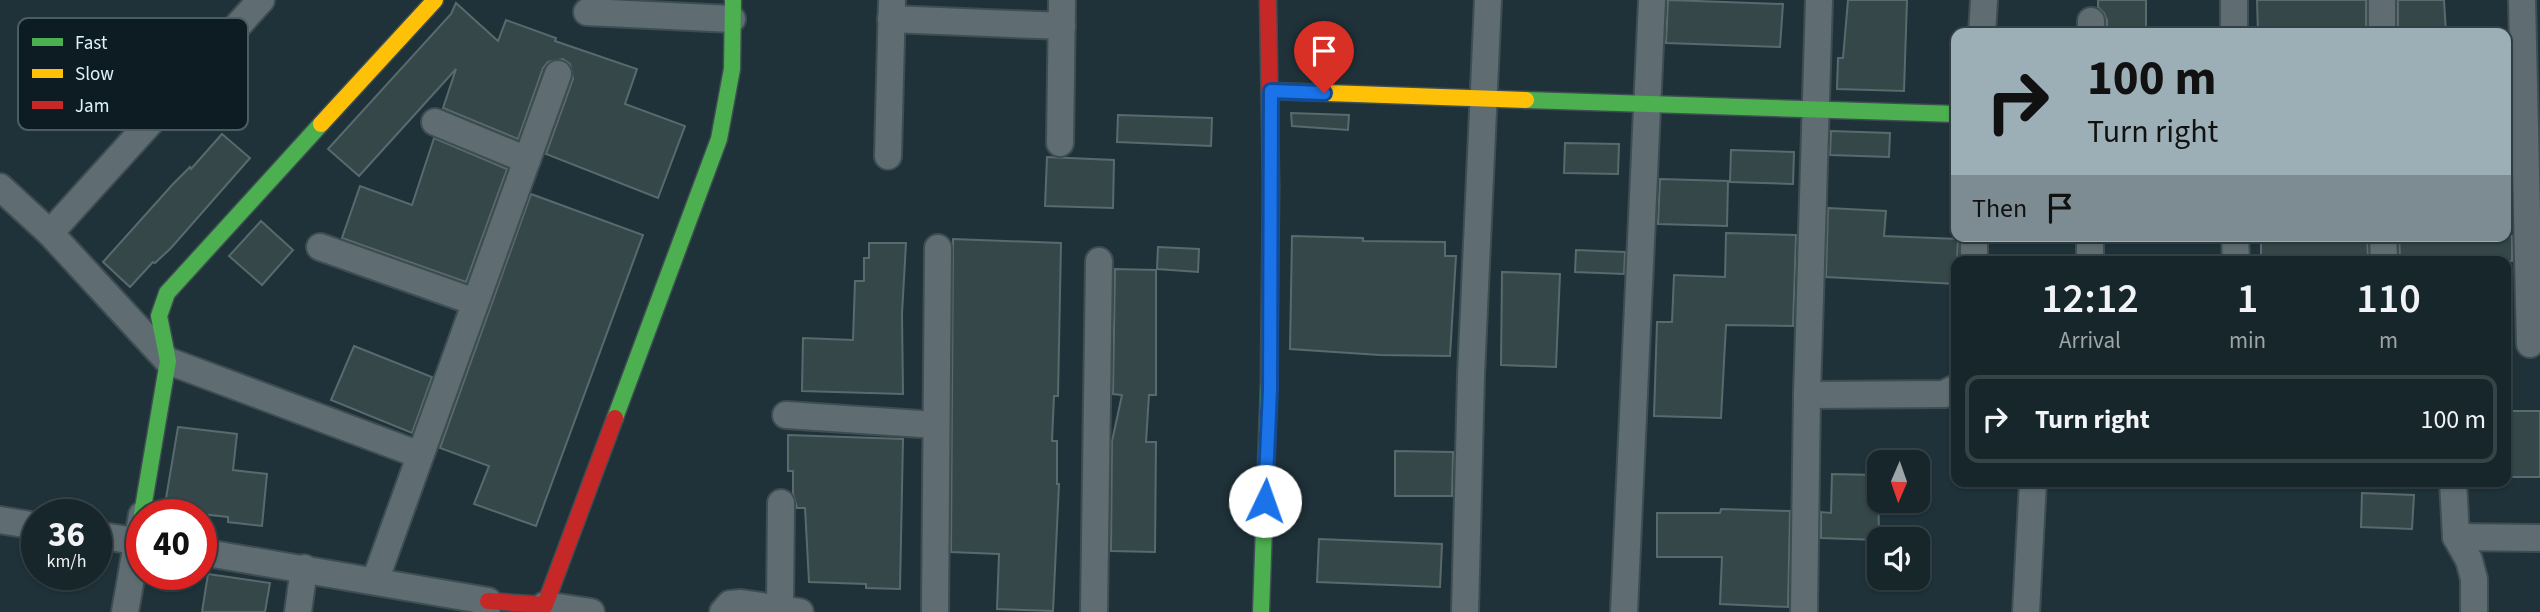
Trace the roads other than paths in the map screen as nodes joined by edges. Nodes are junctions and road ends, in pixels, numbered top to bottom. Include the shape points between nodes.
1 (261, 0) edge
2 (435, 0) edge
3 (1268, 0) edge
4 (1488, 0) edge
5 (1652, 0) edge
6 (1819, 0) edge
7 (1984, 0) edge
8 (2234, 0) edge
9 (2382, 0) edge
10 (2522, 0) edge
11 (733, 10) edge
12 (891, 10) edge
13 (587, 12) dead end
14 (1062, 13) edge
15 (245, 18) edge
16 (1982, 28) edge
17 (2234, 28) edge
18 (2382, 28) edge
19 (558, 74) dead end
20 (1271, 91) junction
21 (1482, 99) junction
22 (1647, 102) junction
23 (1815, 107) junction
24 (1951, 114) edge
25 (435, 122) dead end
26 (143, 130) edge
27 (1060, 143) dead end
28 (888, 156) dead end
29 (527, 160) junction
30 (2524, 165) edge
31 (0, 187) edge
32 (50, 233) junction
33 (320, 247) dead end
34 (938, 248) dead end
35 (1099, 261) dead end
36 (475, 302) junction
37 (2530, 344) dead end
38 (168, 360) junction
39 (1951, 390) edge
40 (1807, 395) junction
41 (786, 415) dead end
42 (936, 425) junction
43 (420, 455) junction
44 (2033, 487) edge
45 (2453, 487) edge
46 (145, 499) edge
47 (781, 503) dead end
48 (0, 520) edge
49 (21, 523) edge
50 (2456, 537) junction
51 (2540, 538) edge
52 (217, 554) edge
53 (304, 568) junction
54 (375, 581) junction
55 (130, 590) edge
56 (544, 606) junction
57 (487, 607) edge
58 (790, 610) edge
59 (125, 612) edge
60 (298, 612) edge
61 (591, 612) edge
62 (723, 612) edge
63 (935, 612) edge
64 (1094, 612) edge
65 (1261, 612) edge
66 (1465, 612) edge
67 (1624, 612) edge
68 (1804, 612) edge
69 (2026, 612) edge
70 (2474, 612) edge

1 - 15 street
2 - 38 street via 167,293 159,316
3 - 20 street
4 - 21 street
5 - 22 street
6 - 23 street
7 - 16 street
8 - 17 street
9 - 18 street
10 - 30 street
11 - 13 street
11 - 56 street via 732,69 719,139
12 - 14 street
12 - 28 street
14 - 27 street
19 - 29 street
20 - 21 street
20 - 65 street via 1270,390
21 - 22 street
21 - 66 street
22 - 23 street
22 - 67 street
23 - 24 street
23 - 40 street
25 - 29 street
26 - 32 street
29 - 36 street
30 - 37 street
31 - 32 street
32 - 38 street
33 - 36 street
34 - 42 street
35 - 64 street
36 - 43 street
38 - 43 street
38 - 46 street
39 - 40 street
40 - 68 street
41 - 42 street
42 - 63 street
43 - 54 street
44 - 69 street
45 - 50 street
47 - 58 street
48 - 49 street
50 - 51 street
50 - 70 street via 2474,579
52 - 53 street
53 - 54 street
53 - 60 street
54 - 57 street
55 - 59 street
56 - 57 street
56 - 61 street
58 - 62 street via 741,603 730,604

